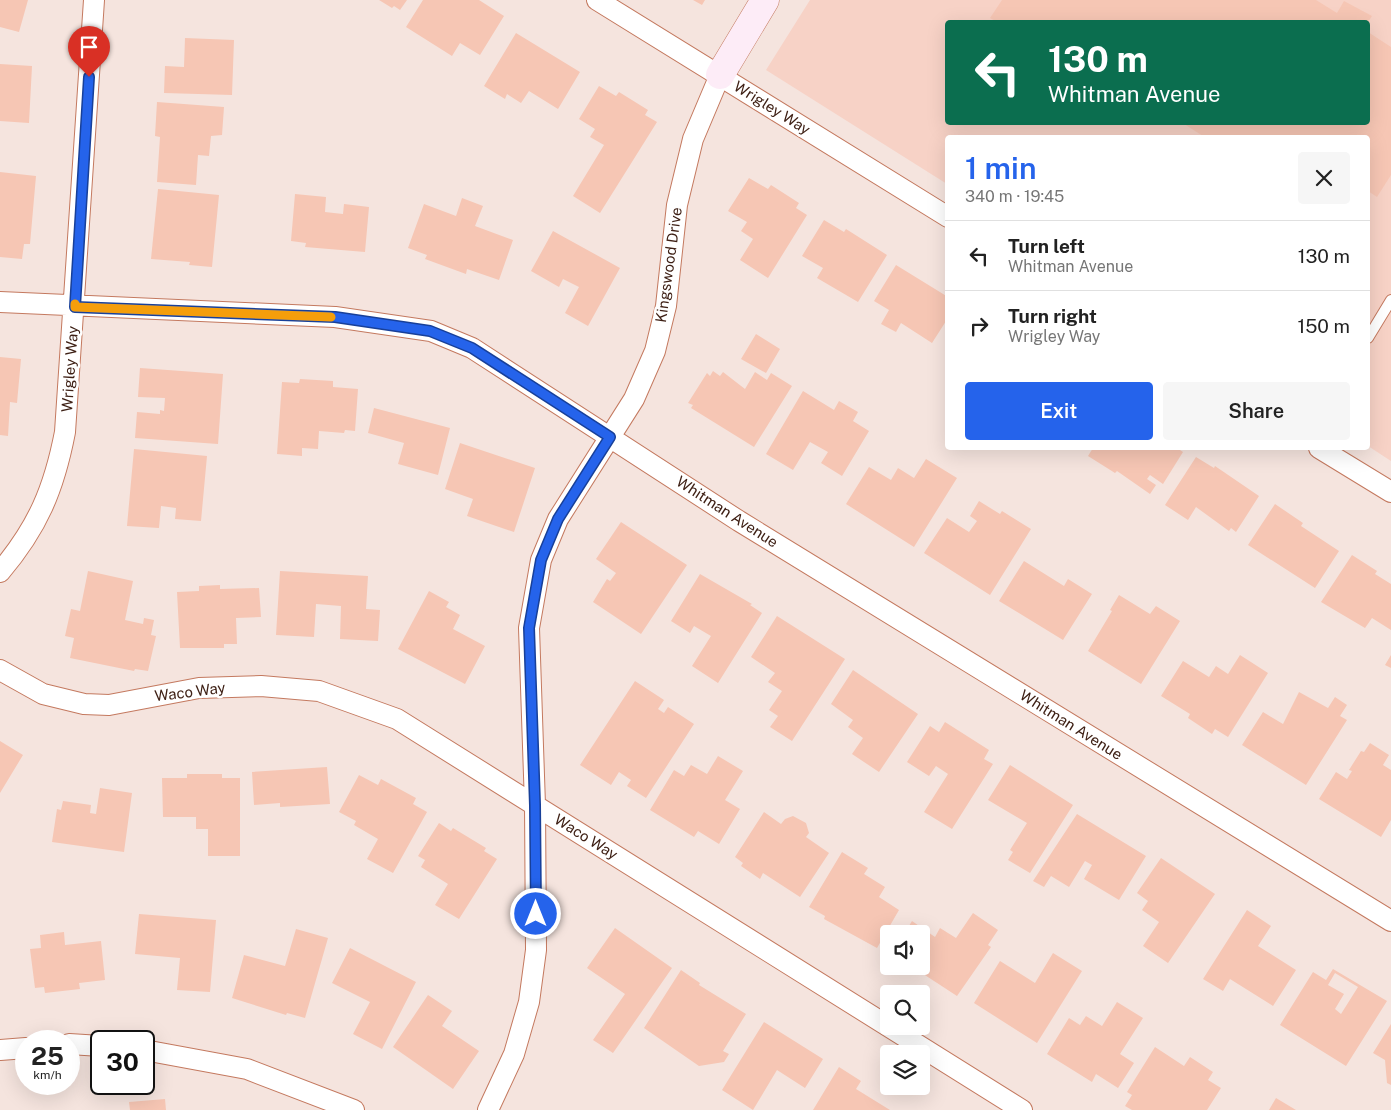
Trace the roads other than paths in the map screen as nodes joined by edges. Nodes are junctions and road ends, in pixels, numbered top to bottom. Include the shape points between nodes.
1 (94, 0) edge
2 (597, 0) edge
3 (765, 0) edge
4 (720, 76) junction
5 (945, 215) edge
6 (1391, 300) edge
7 (0, 302) edge
8 (75, 307) junction
9 (1370, 335) edge
10 (610, 437) junction
11 (1322, 450) edge
12 (1391, 492) edge
13 (0, 572) edge
14 (0, 670) edge
15 (535, 805) junction
16 (1391, 922) edge
17 (15, 1049) edge
18 (0, 1050) edge
19 (155, 1052) edge
20 (354, 1110) edge
21 (488, 1110) edge
22 (1022, 1110) edge

1 - 8 street, Wrigley Way
2 - 4 street, Wrigley Way
3 - 4 street, Kingswood Drive
4 - 5 street, Wrigley Way
4 - 10 street, Kingswood Drive via 693,140 677,205 666,306 655,351 634,399
6 - 9 lane
7 - 8 street, Whitman Avenue
8 - 10 street, Whitman Avenue via 335,317 430,331 472,348
8 - 13 street, Wrigley Way via 65,432 57,474 40,514
10 - 15 street, Kingswood Drive via 558,519 541,560 529,628
10 - 16 street, Whitman Avenue via 739,521
11 - 12 street
14 - 15 street, Waco Way via 42,694 84,704 109,705 199,688 261,686 319,691 397,719
15 - 21 street, Kingswood Drive via 536,950 529,1002 514,1054
15 - 22 street, Waco Way
17 - 18 street
19 - 20 street via 247,1069

